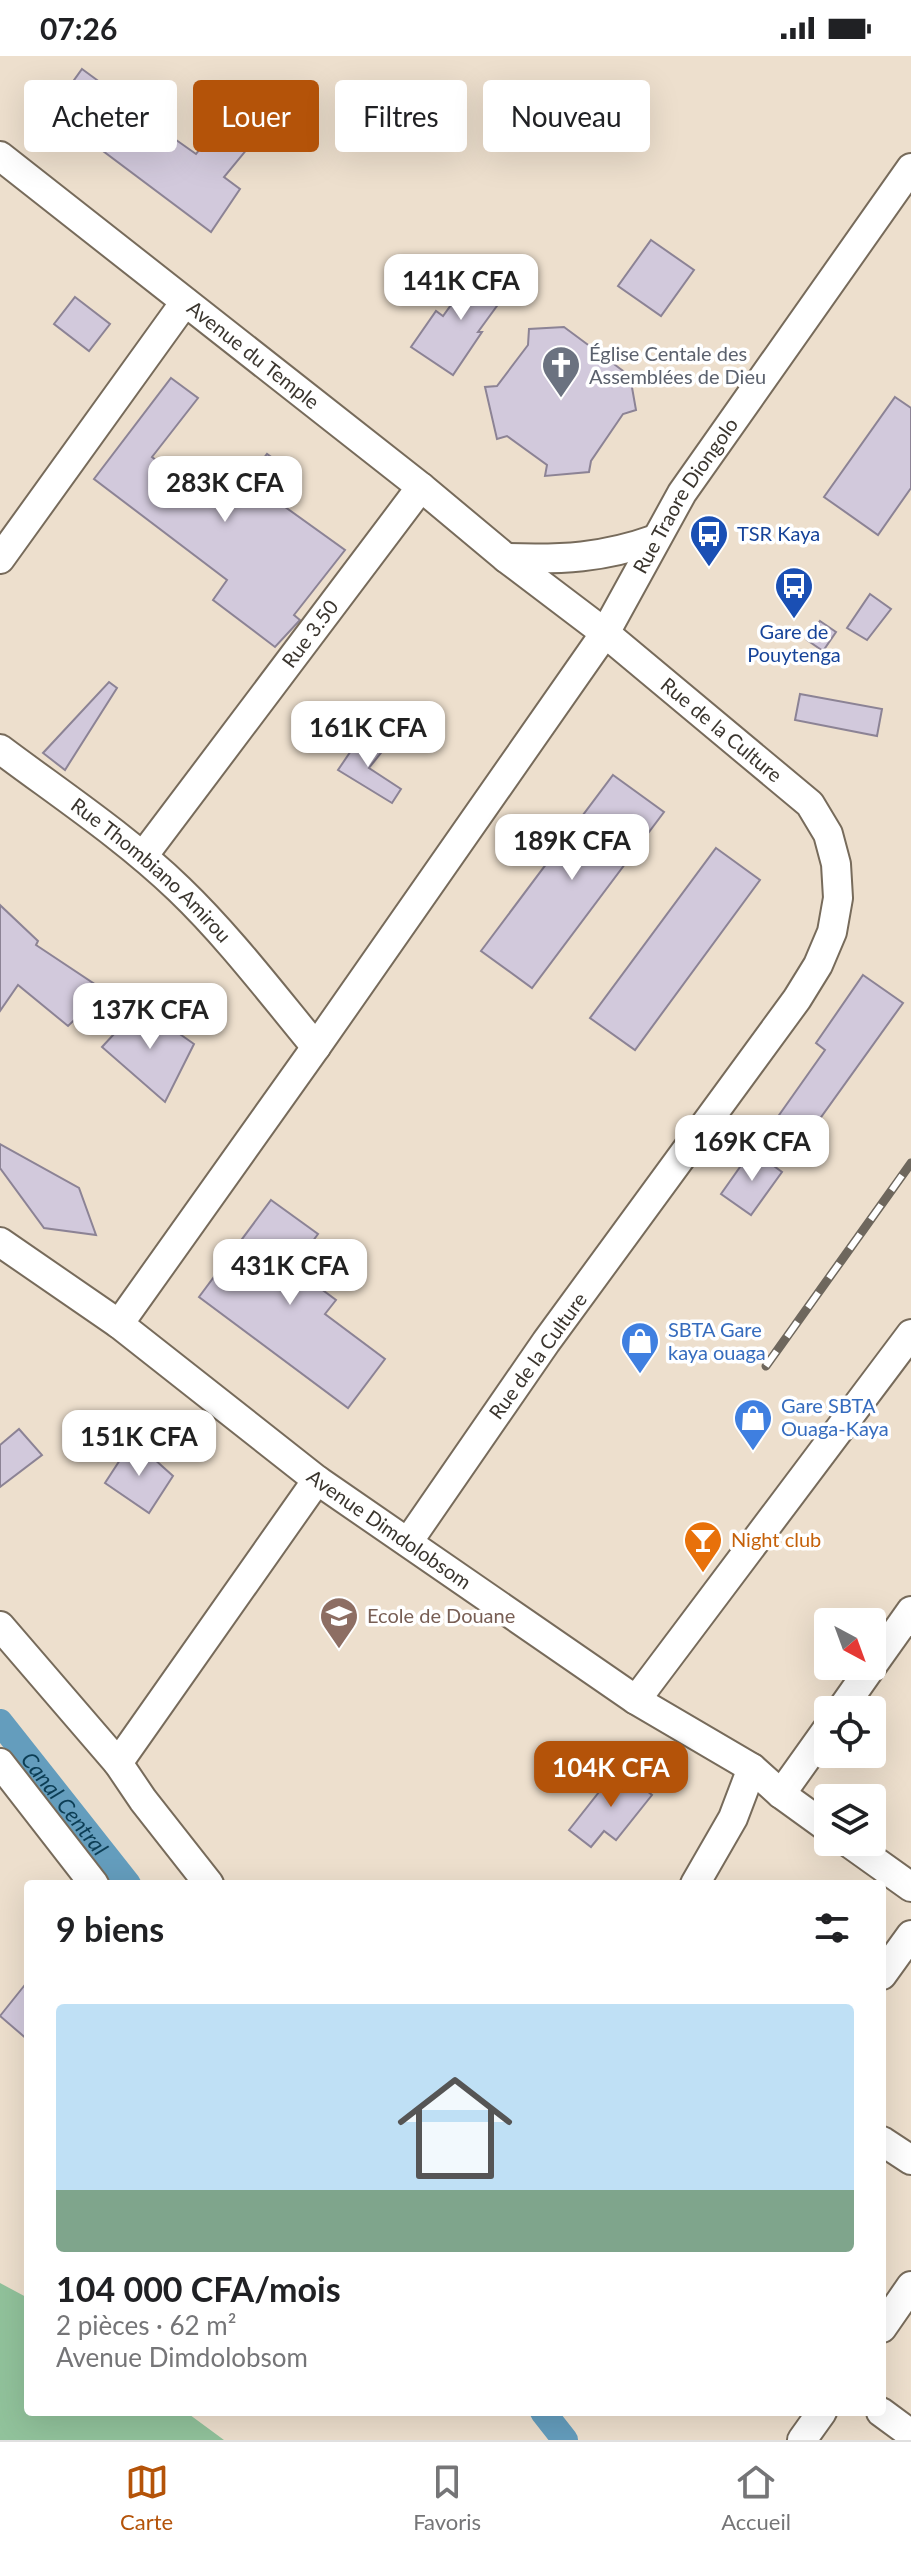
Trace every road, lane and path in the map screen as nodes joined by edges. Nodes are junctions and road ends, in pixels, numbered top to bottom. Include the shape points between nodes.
1 (0, 156) edge
2 (911, 168) edge
3 (185, 302) junction
4 (421, 487) junction
5 (656, 539) junction
6 (506, 558) junction
7 (0, 559) edge
8 (605, 633) junction
9 (0, 749) edge
10 (143, 856) junction
11 (316, 1047) junction
12 (4, 1254) edge
13 (119, 1324) junction
14 (911, 1334) edge
15 (317, 1480) junction
16 (408, 1542) junction
17 (911, 1612) edge
18 (0, 1626) edge
19 (886, 1647) edge
20 (636, 1700) junction
21 (814, 1748) edge
22 (0, 1763) edge
23 (118, 1763) junction
24 (752, 1768) junction
25 (781, 1794) junction
26 (814, 1818) edge
27 (868, 1856) edge
28 (91, 1880) edge
29 (206, 1880) edge
30 (697, 1880) edge
31 (911, 1887) edge
32 (911, 1935) edge
33 (886, 1969) edge
34 (886, 2144) edge
35 (911, 2160) edge
36 (911, 2286) edge
37 (886, 2322) edge
38 (819, 2416) edge
39 (886, 2416) edge
40 (911, 2434) edge
41 (802, 2440) edge

1 - 3 street, Avenue du Temple
2 - 5 street, Rue Traore Diongolo via 682,493
3 - 4 street, Avenue du Temple
3 - 7 street
4 - 6 street, Avenue du Temple
4 - 10 street, Rue 3.50
5 - 6 street via 594,557
5 - 8 street, Rue Traore Diongolo
6 - 8 street, Avenue du Temple
8 - 11 street
8 - 16 street, Rue de la Culture via 810,804 828,834 836,864 832,932 797,999 546,1342
9 - 10 street, Rue Thombiano Amirou
10 - 11 street, Rue Thombiano Amirou via 208,919
11 - 13 street
12 - 13 street, Avenue Dimdolobsom
13 - 15 street, Avenue Dimdolobsom
14 - 20 street
15 - 16 street, Avenue Dimdolobsom
15 - 23 street
16 - 20 street, Avenue Dimdolobsom
17 - 19 street
18 - 23 street
20 - 24 street, Avenue Dimdolobsom
21 - 25 street
22 - 28 street
23 - 29 street
24 - 25 street, Avenue Dimdolobsom
24 - 30 street via 733,1818
25 - 26 street, Avenue Dimdolobsom
27 - 31 street
32 - 33 street
34 - 35 street
36 - 37 street
38 - 41 street
39 - 40 street

